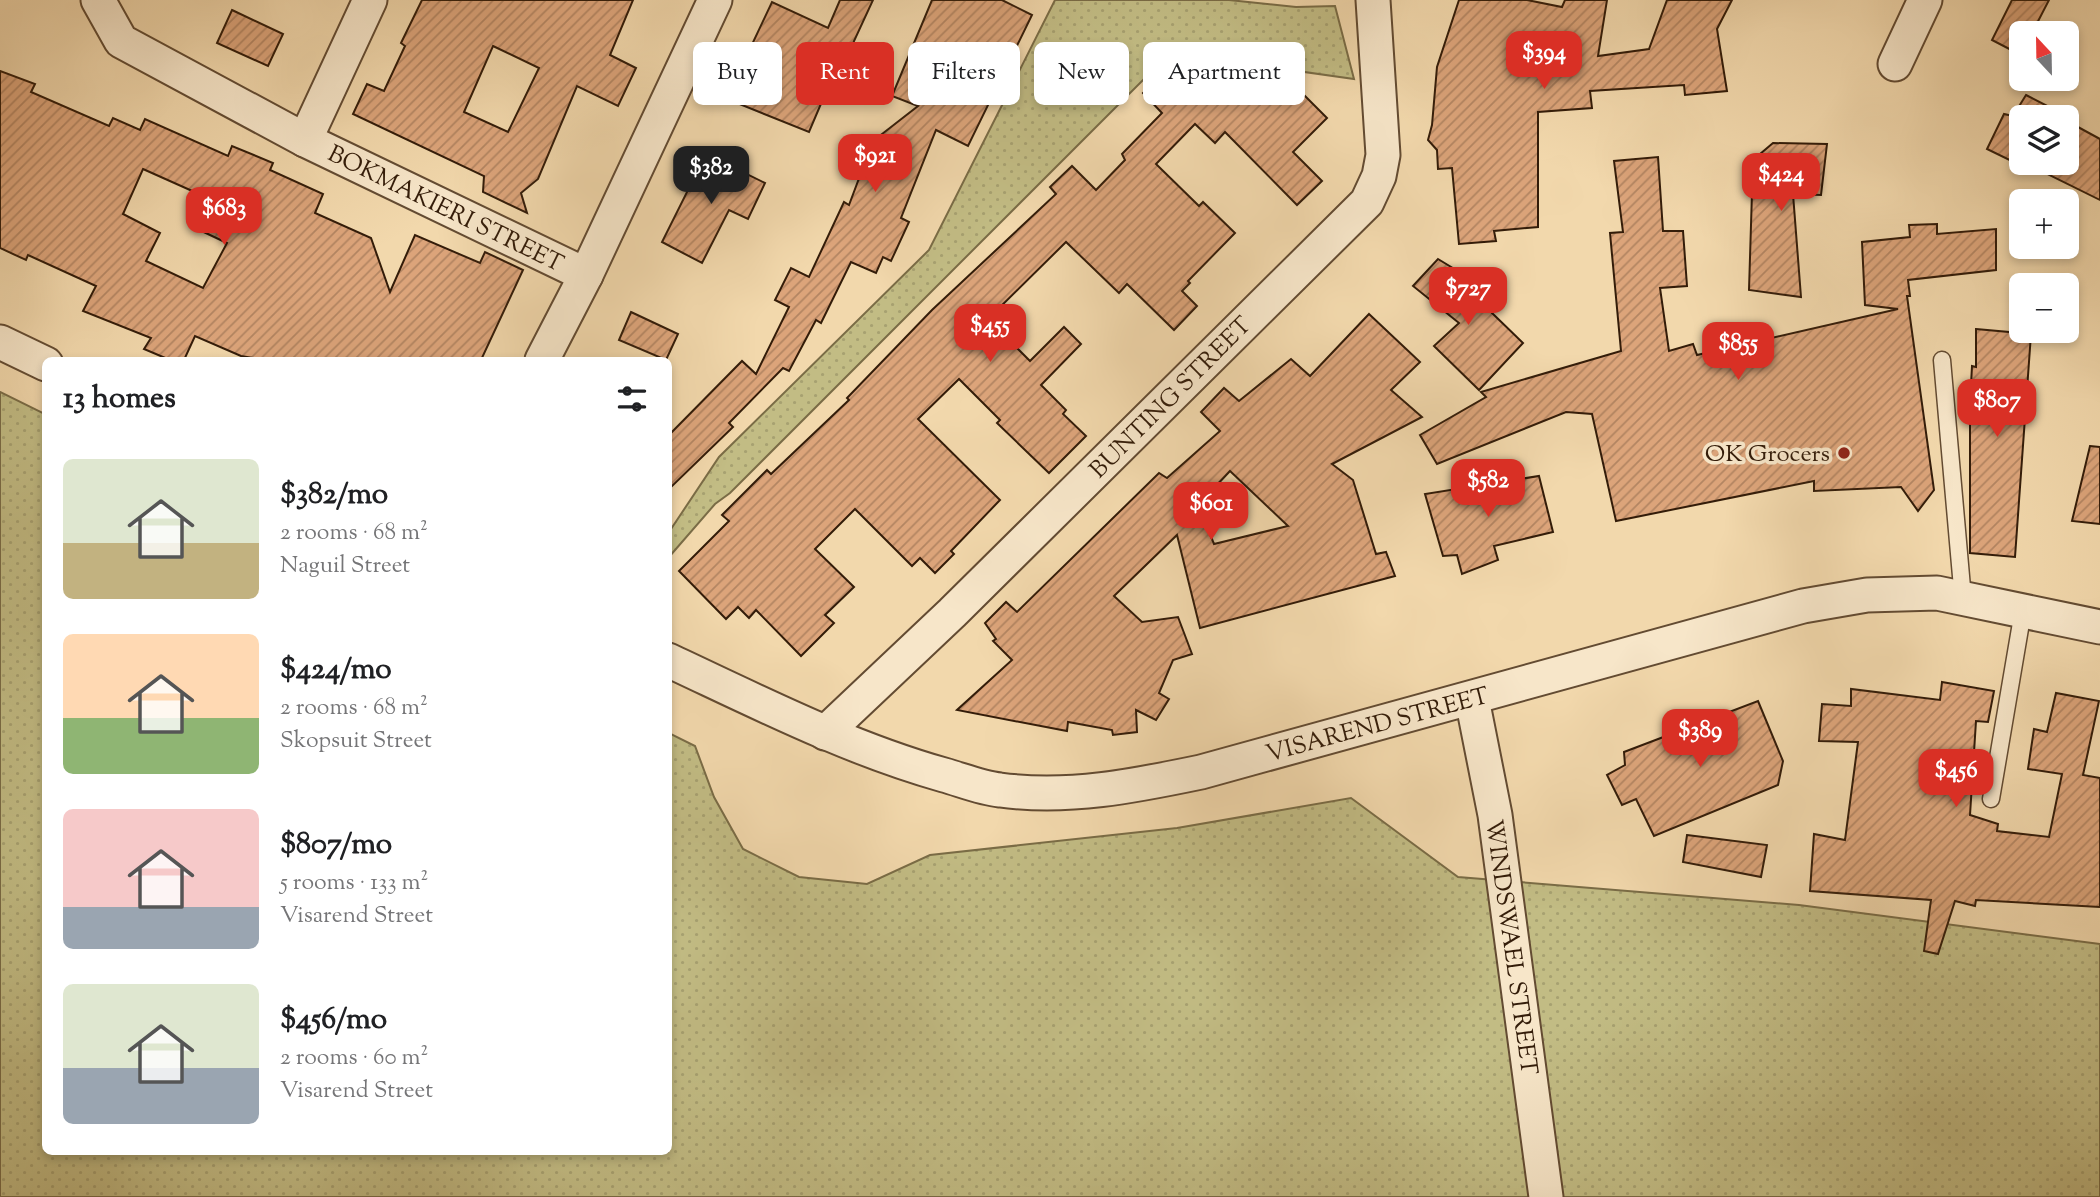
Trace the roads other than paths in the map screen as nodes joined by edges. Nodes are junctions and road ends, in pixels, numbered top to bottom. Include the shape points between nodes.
1 (98, 0) edge
2 (370, 0) edge
3 (715, 0) edge
4 (1373, 0) edge
5 (1925, 0) edge
6 (1895, 64) dead end
7 (305, 140) junction
8 (586, 275) junction
9 (0, 342) edge
10 (544, 357) edge
11 (1942, 360) dead end
12 (42, 362) edge
13 (1963, 599) junction
14 (2023, 611) junction
15 (2100, 627) edge
16 (672, 662) edge
17 (1472, 699) junction
18 (825, 733) junction
19 (1991, 799) dead end
20 (1546, 1197) edge

1 - 7 street, BOKMAKIERI STREET via 121,41
2 - 7 street, BOKMAKIERI STREET
3 - 8 street
4 - 18 street, BUNTING STREET via 1383,155 1367,202
5 - 6 street
7 - 8 street, BOKMAKIERI STREET
8 - 10 street
9 - 12 street
11 - 13 lane
13 - 14 street, VISAREND STREET
13 - 17 street, VISAREND STREET via 1937,593 1867,596 1803,606
14 - 15 street, VISAREND STREET
14 - 19 lane
16 - 18 street, VISAREND STREET
17 - 18 street, VISAREND STREET via 1201,772 1104,792 998,790 914,767
17 - 20 street, WINDSWAEL STREET via 1495,815

